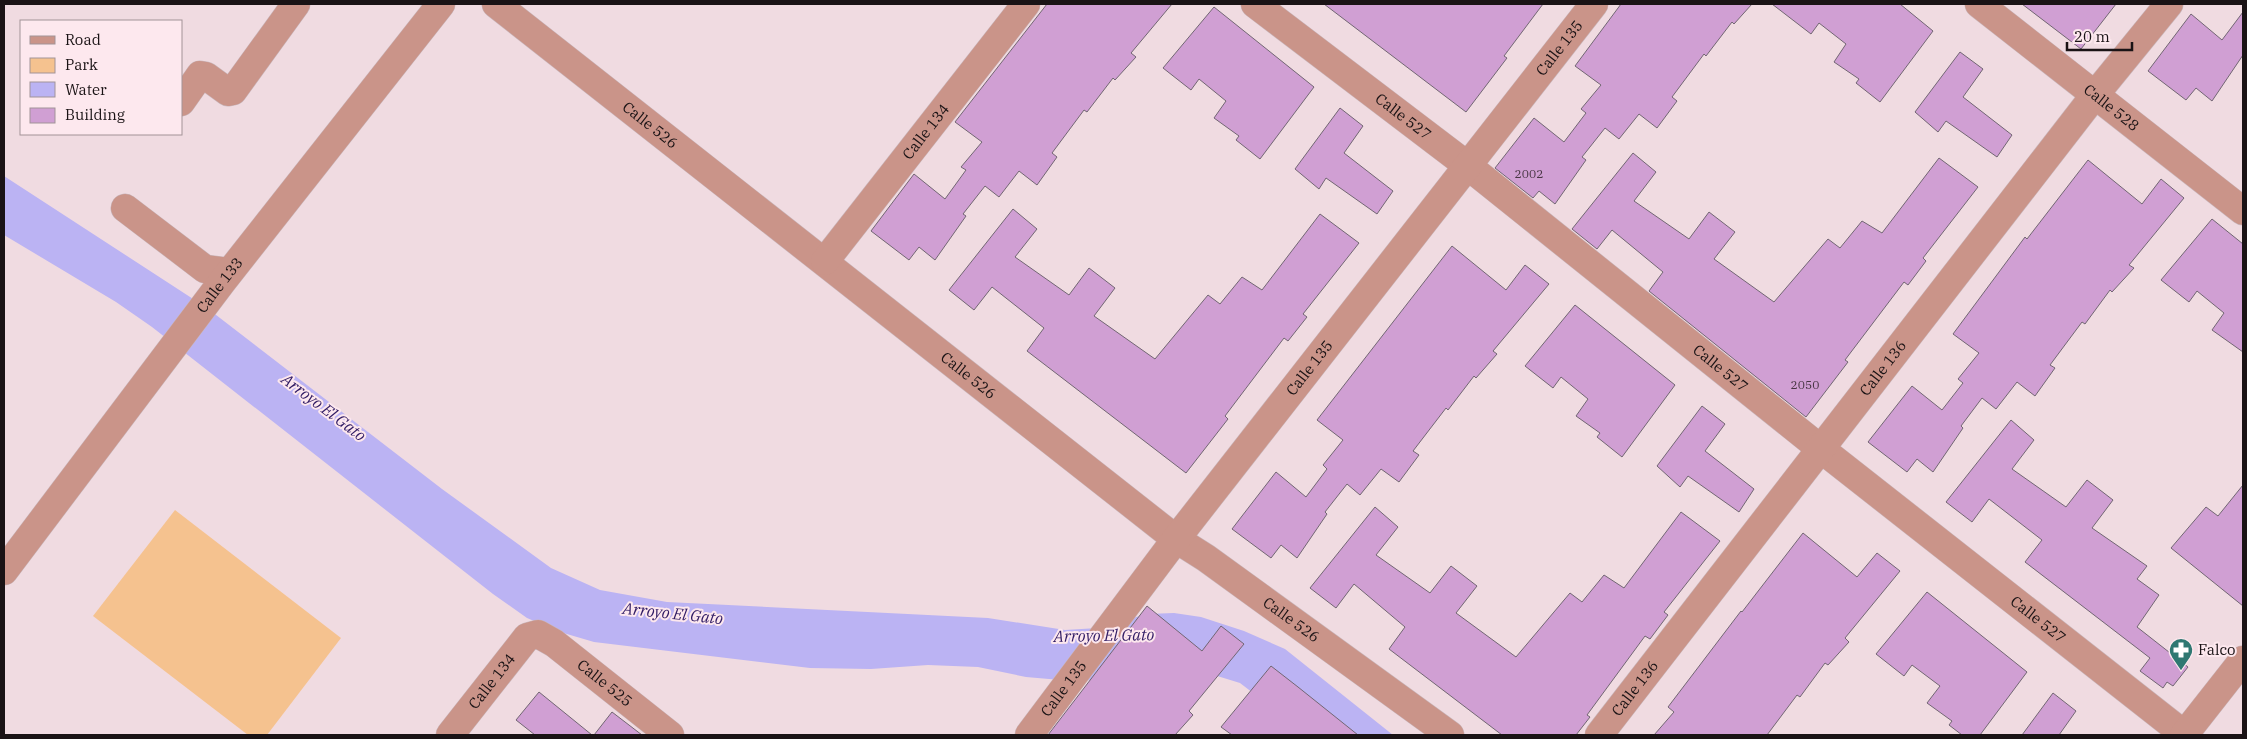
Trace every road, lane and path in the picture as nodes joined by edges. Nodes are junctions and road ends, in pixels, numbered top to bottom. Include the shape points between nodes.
1 (296, 4) edge
2 (441, 4) edge
3 (496, 4) edge
4 (1026, 4) edge
5 (1255, 4) edge
6 (1594, 4) edge
7 (1978, 4) edge
8 (2169, 4) edge
9 (2094, 96) junction
10 (182, 101) edge
11 (1468, 166) junction
12 (125, 208) dead end
13 (2243, 211) edge
14 (825, 261) junction
15 (226, 277) junction
16 (1821, 449) junction
17 (1176, 538) junction
18 (4, 571) edge
19 (538, 634) joint
20 (2243, 660) edge
21 (450, 735) edge
22 (670, 735) edge
23 (1029, 735) edge
24 (1450, 735) edge
25 (1599, 735) edge
26 (2184, 735) edge

1 - 10 street via 233,91 228,92 200,75
2 - 15 street, Calle 133
3 - 14 street, Calle 526
4 - 14 street, Calle 134
5 - 11 street, Calle 527
6 - 11 street, Calle 135
7 - 9 street, Calle 528
8 - 9 street, Calle 136
9 - 13 street, Calle 528
9 - 16 street, Calle 136
11 - 16 street, Calle 527
11 - 17 street, Calle 135
12 - 15 street via 205,269
14 - 17 street, Calle 526
15 - 18 street, Calle 133
16 - 25 street, Calle 136
16 - 26 street, Calle 527
17 - 23 street, Calle 135
17 - 24 street, Calle 526
19 - 21 street, Calle 134 via 526,637
19 - 22 street, Calle 525 via 554,643
20 - 26 street

